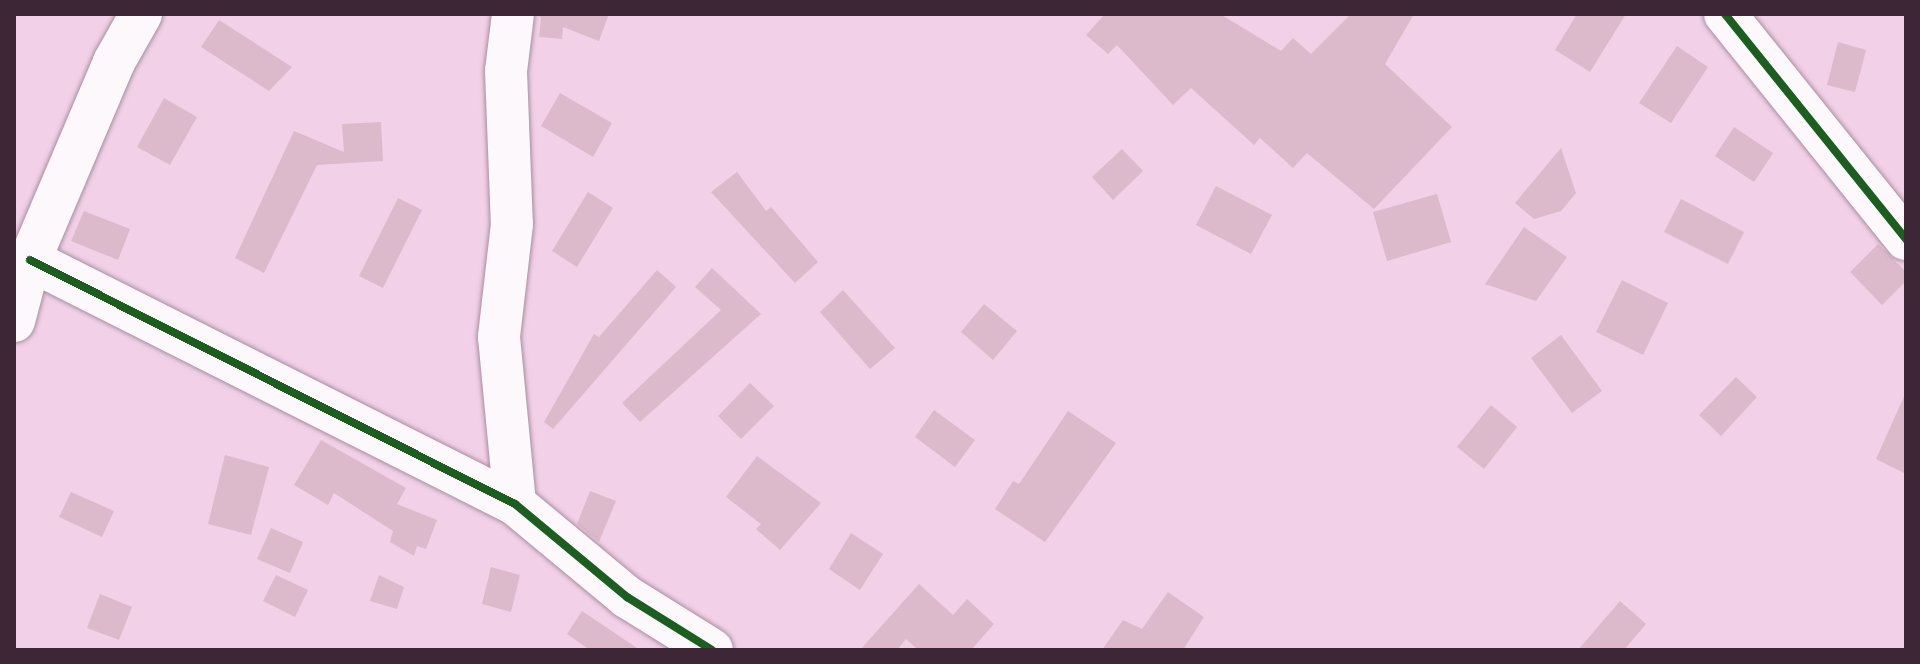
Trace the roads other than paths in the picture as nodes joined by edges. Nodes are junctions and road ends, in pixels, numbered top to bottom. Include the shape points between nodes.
1 (141, 14) edge
2 (513, 14) edge
3 (1725, 14) edge
4 (1906, 239) edge
5 (30, 260) junction
6 (14, 321) edge
7 (515, 504) junction
8 (712, 650) edge

1 - 5 street via 114,62
2 - 7 street via 506,71 512,224 499,337
3 - 4 street
5 - 6 street
5 - 7 street
7 - 8 street via 627,597

